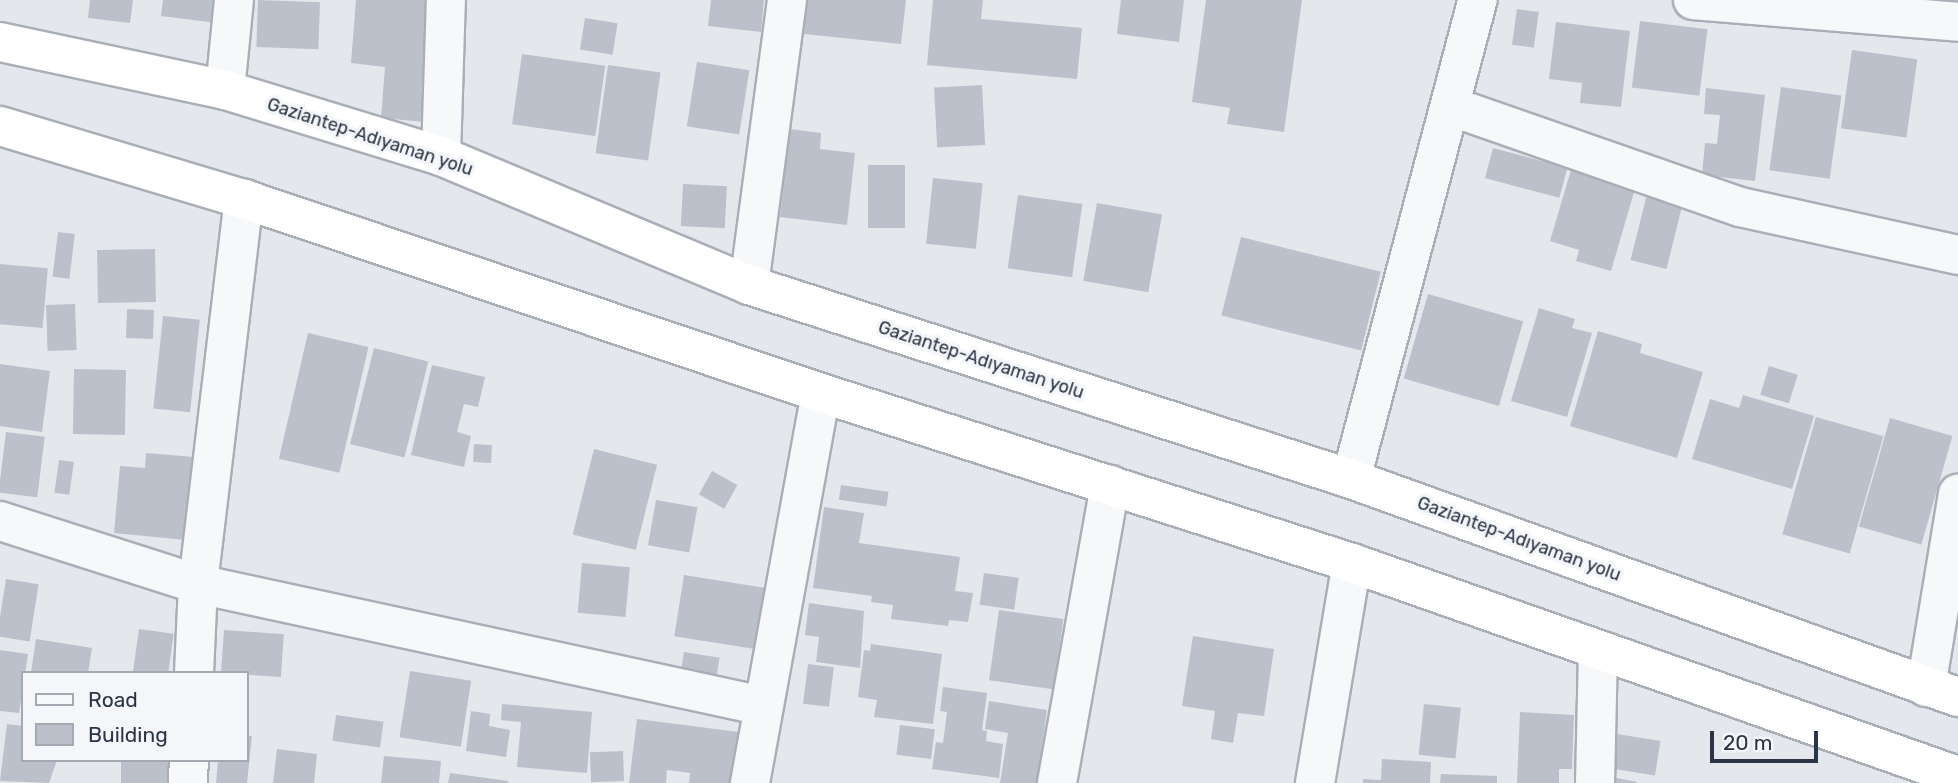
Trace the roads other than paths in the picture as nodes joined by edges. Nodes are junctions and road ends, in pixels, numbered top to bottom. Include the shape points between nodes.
1 (234, 0) edge
2 (446, 0) edge
3 (787, 0) edge
4 (1478, 0) edge
5 (1693, 0) edge
6 (1958, 22) edge
7 (0, 42) edge
8 (225, 90) junction
9 (1450, 106) junction
10 (0, 126) edge
11 (441, 156) junction
12 (244, 199) junction
13 (1958, 256) edge
14 (750, 285) junction
15 (821, 393) junction
16 (1350, 479) junction
17 (1110, 485) junction
18 (1958, 495) edge
19 (0, 521) edge
20 (1352, 563) junction
21 (198, 584) junction
22 (1598, 651) junction
23 (194, 671) edge
24 (1942, 692) edge
25 (763, 706) junction
26 (189, 762) edge
27 (1910, 772) edge
28 (1958, 776) edge
29 (188, 783) edge
30 (750, 783) edge
31 (1057, 783) edge
32 (1315, 783) edge
33 (1595, 783) edge

1 - 8 street
2 - 11 street
3 - 14 street
4 - 9 street
5 - 6 street
7 - 8 highway, Gaziantep-Adıyaman yolu
8 - 11 highway, Gaziantep-Adıyaman yolu
9 - 13 street via 1740,208
9 - 16 street
10 - 12 highway
11 - 14 highway, Gaziantep-Adıyaman yolu
12 - 15 highway
12 - 21 street
14 - 16 highway, Gaziantep-Adıyaman yolu
15 - 17 highway
15 - 25 street
16 - 24 highway, Gaziantep-Adıyaman yolu
17 - 20 highway
17 - 31 street
18 - 24 street
19 - 21 street
20 - 22 highway
20 - 32 street
21 - 23 street
21 - 25 street
22 - 27 highway
22 - 33 street
25 - 30 street
26 - 29 street
27 - 28 highway

